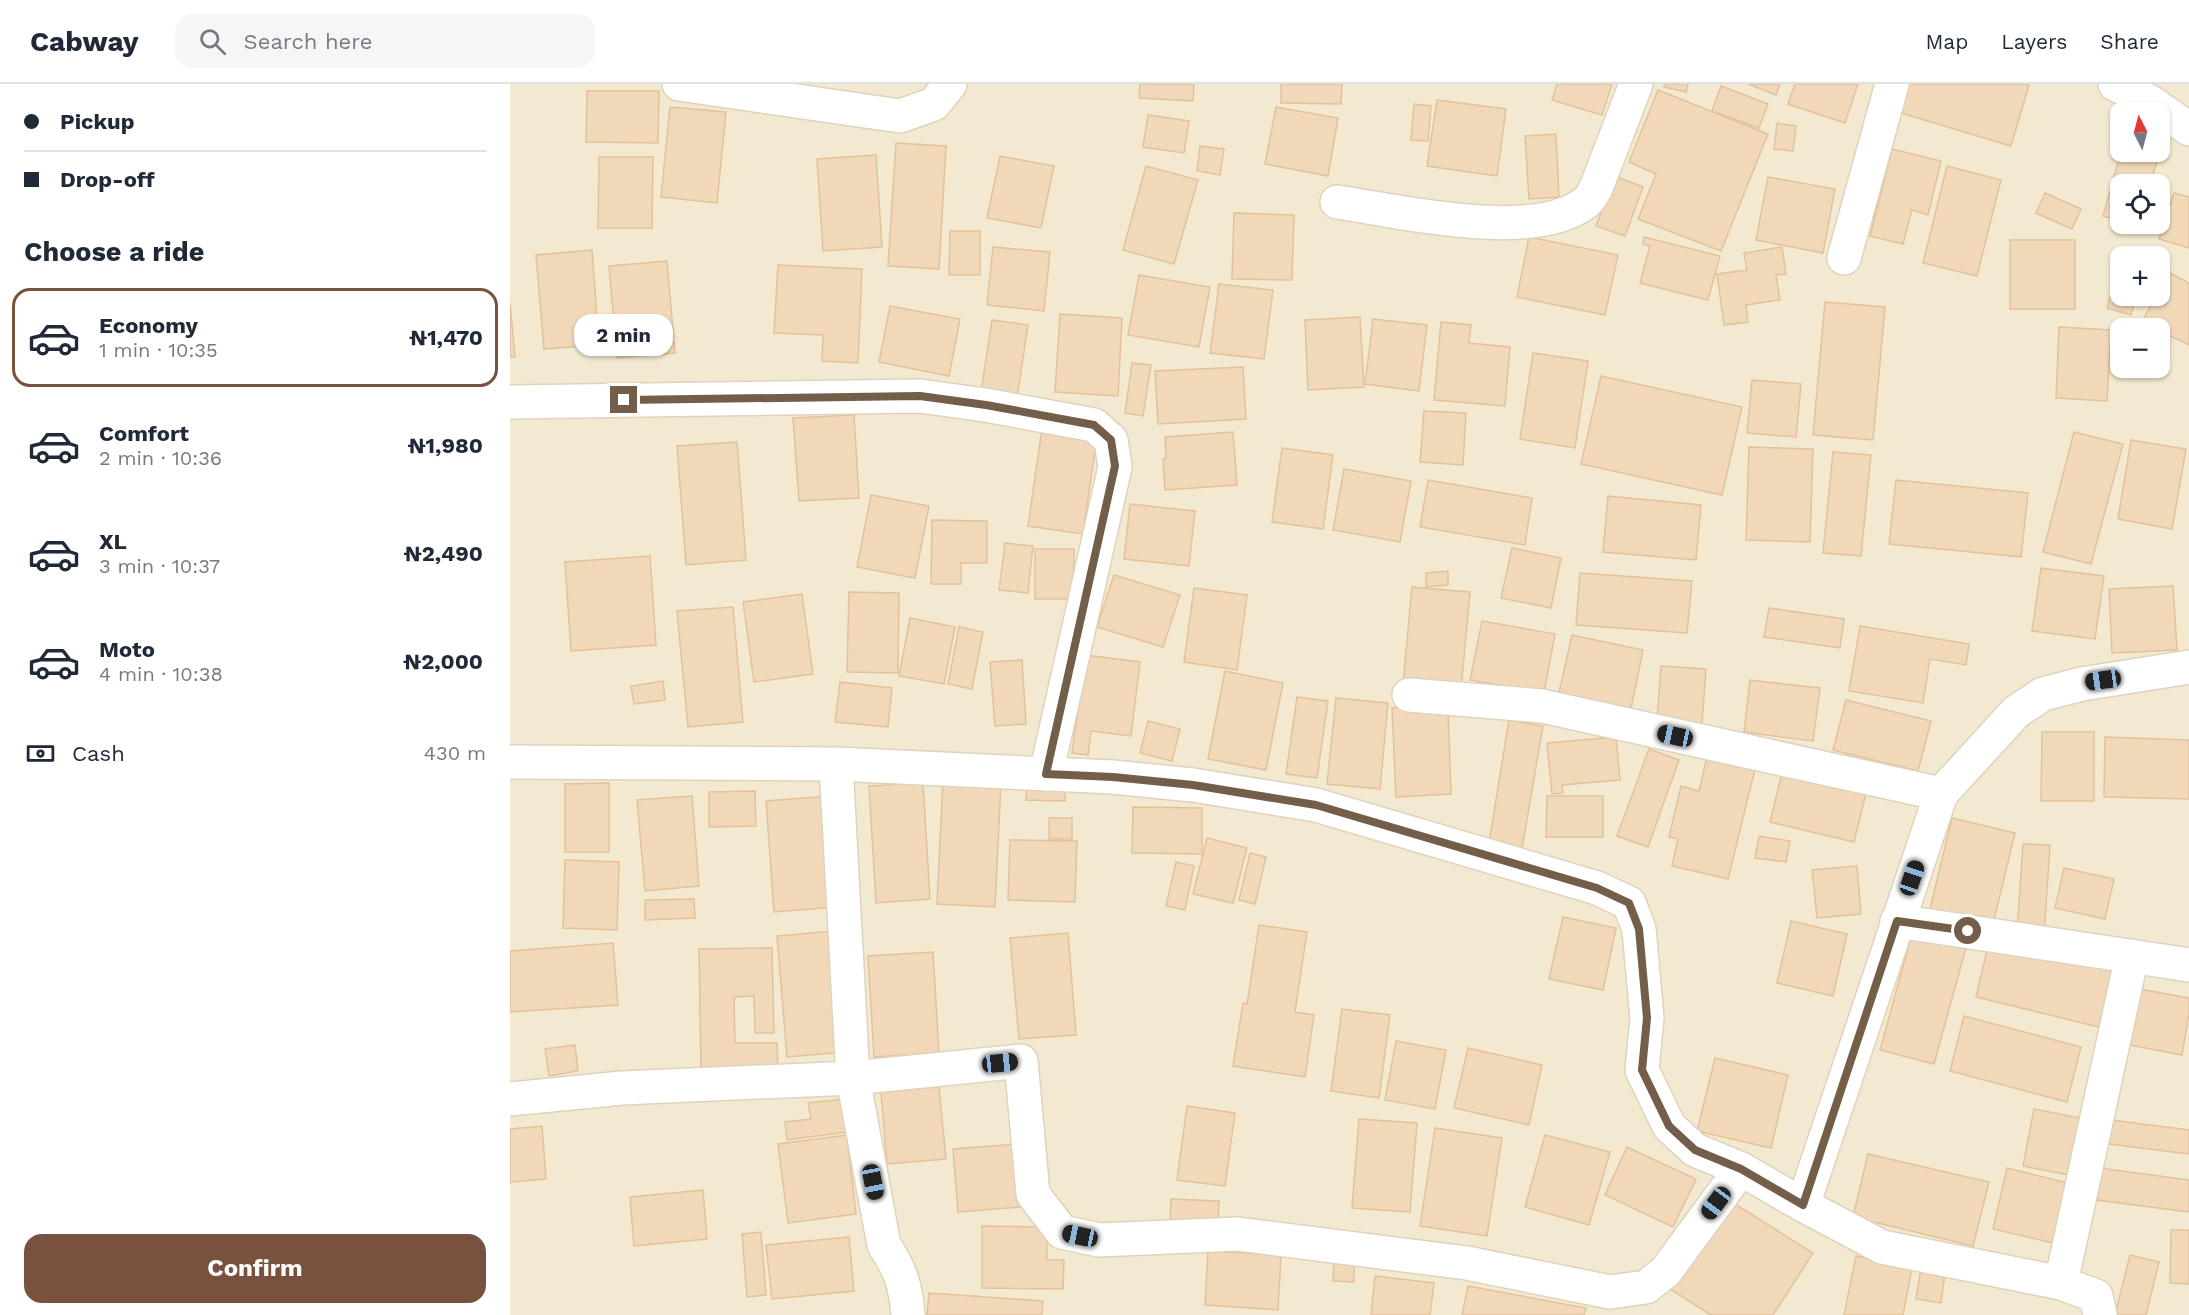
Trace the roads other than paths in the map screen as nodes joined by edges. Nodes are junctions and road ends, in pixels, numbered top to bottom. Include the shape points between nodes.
1 (679, 84) edge
2 (950, 84) edge
3 (1636, 84) edge
4 (1892, 84) edge
5 (2115, 84) edge
6 (2155, 94) edge
7 (2189, 129) edge
8 (1337, 202) dead end
9 (1844, 258) dead end
10 (510, 402) edge
11 (2189, 667) edge
12 (1409, 695) dead end
13 (510, 762) edge
14 (836, 764) junction
15 (1046, 774) junction
16 (1941, 794) junction
17 (1897, 921) junction
18 (2132, 956) junction
19 (2189, 965) edge
20 (853, 1078) junction
21 (510, 1099) edge
22 (1741, 1169) junction
23 (1803, 1205) junction
24 (2061, 1283) junction
25 (908, 1315) edge
26 (2100, 1315) edge

1 - 2 street via 900,116 934,104
3 - 8 street via 1596,188 1587,203 1567,212 1538,222 1470,222
4 - 9 street
5 - 6 street
6 - 7 street
10 - 15 street via 920,396 1094,425 1111,440 1115,466
11 - 16 street via 2043,694 2016,712
12 - 16 street via 1542,706
13 - 14 street
14 - 15 street
14 - 20 street
15 - 22 street via 1193,785 1316,805 1597,888 1629,903 1639,929 1647,1018 1642,1070 1669,1126 1695,1150
16 - 17 street
17 - 18 street
17 - 23 street
18 - 19 street
18 - 24 street
20 - 21 street via 622,1088
20 - 22 street via 1021,1061 1033,1194 1062,1232 1099,1240 1238,1234 1467,1263 1610,1292 1646,1287 1666,1271
20 - 25 street via 884,1245 899,1268
22 - 23 street
23 - 24 street via 1882,1247
24 - 26 street via 2096,1296

